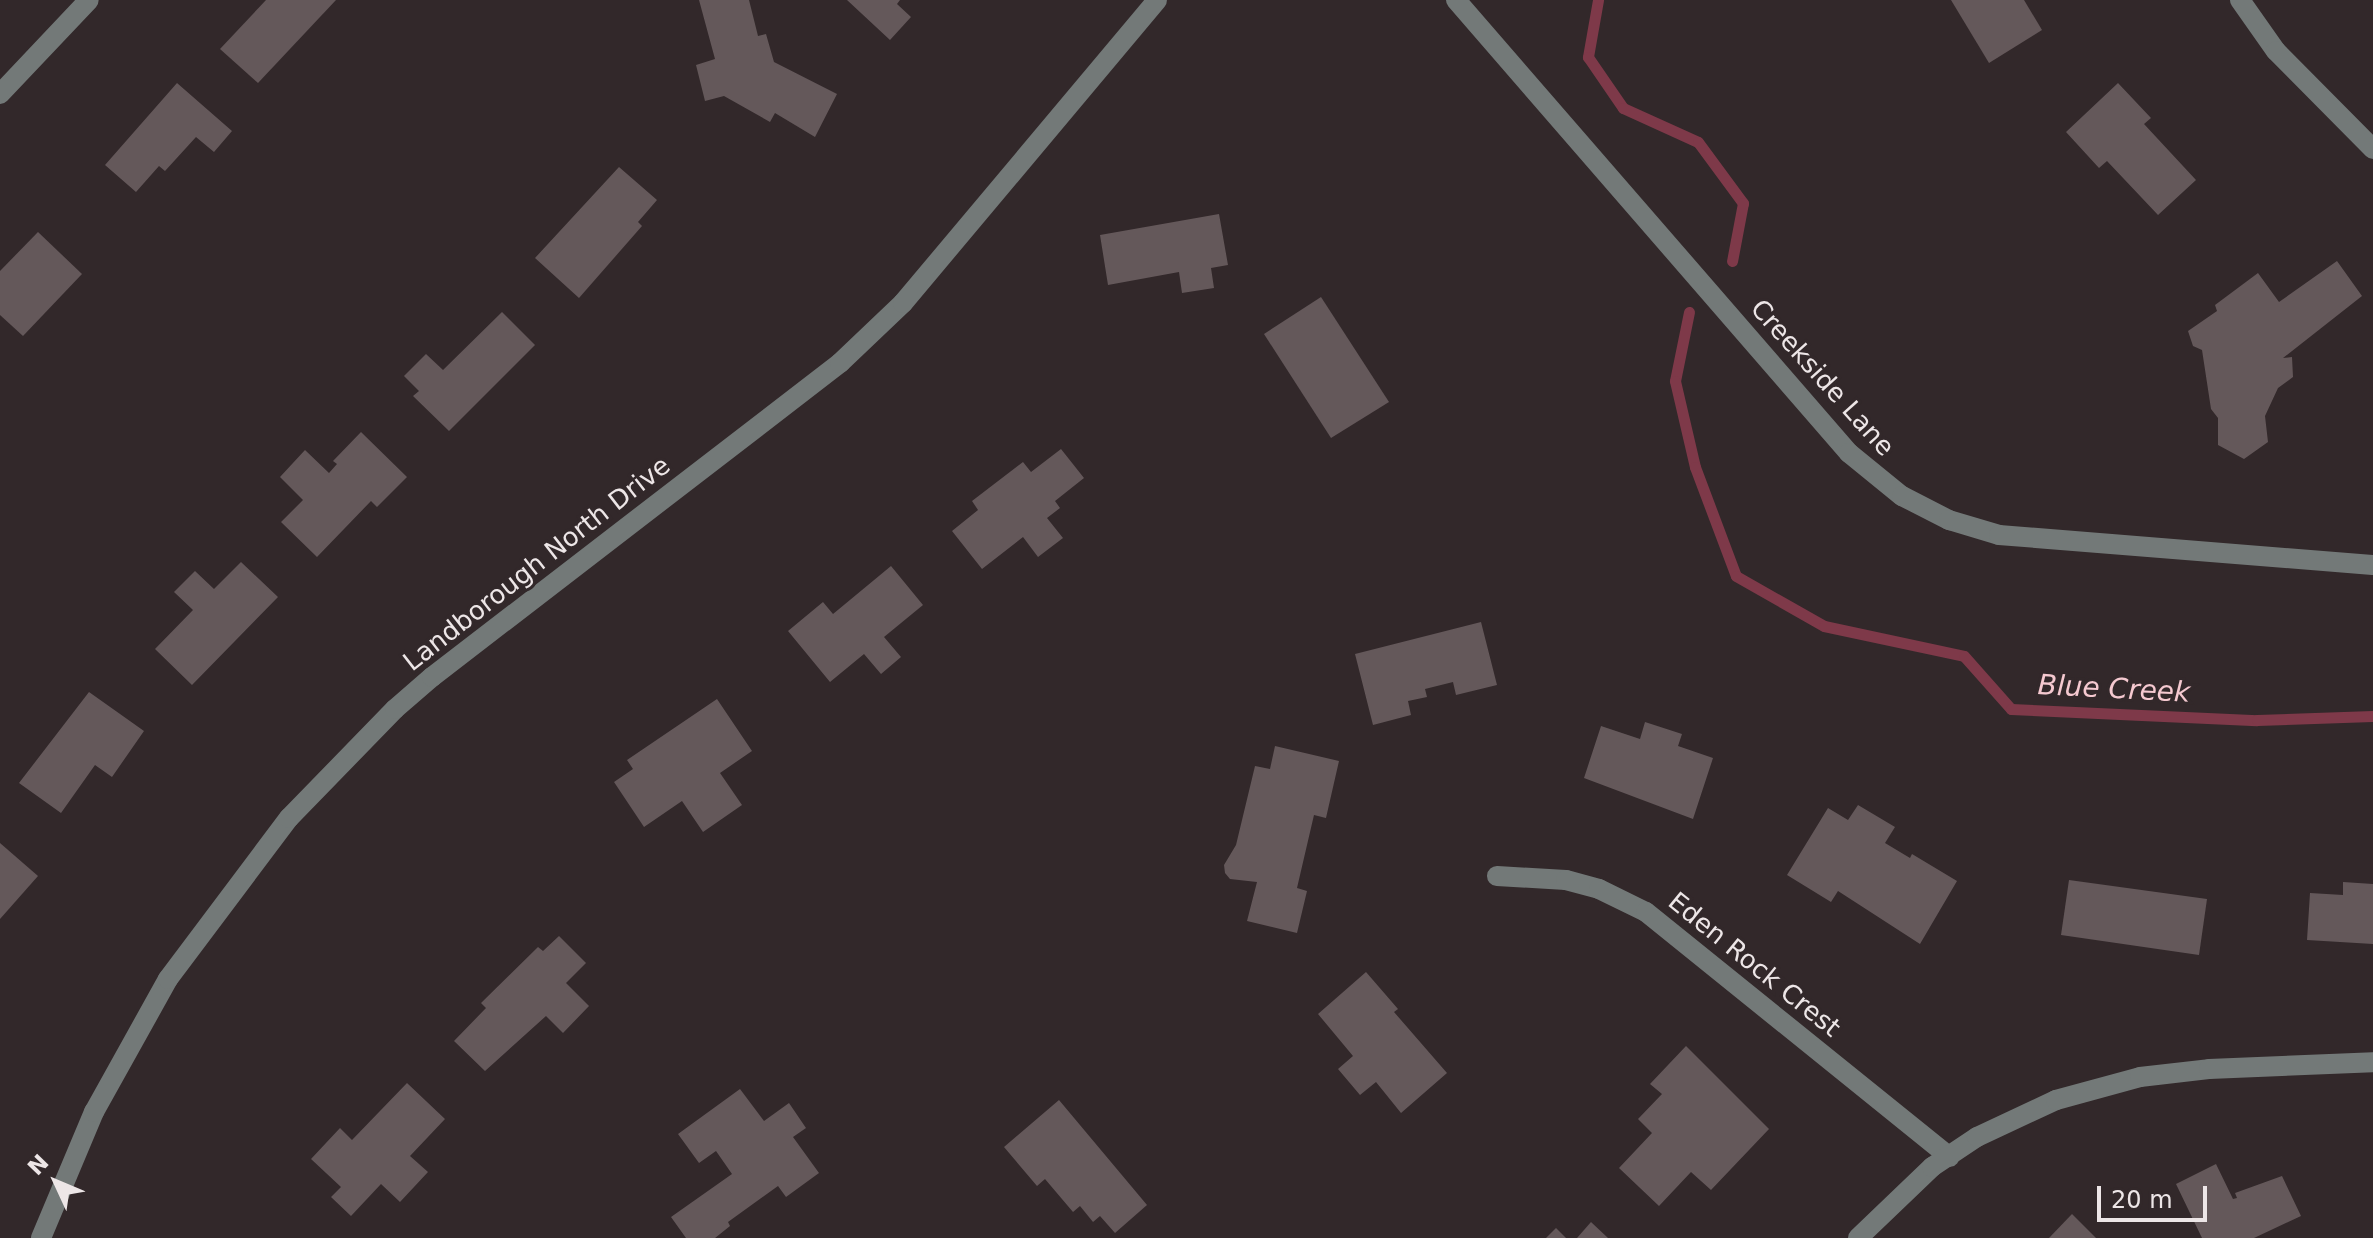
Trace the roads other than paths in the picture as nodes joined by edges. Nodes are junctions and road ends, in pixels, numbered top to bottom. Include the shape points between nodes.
1 (89, 0) edge
2 (1157, 0) edge
3 (1456, 0) edge
4 (2240, 0) edge
5 (0, 94) edge
6 (2373, 149) edge
7 (2373, 565) edge
8 (1497, 876) dead end
9 (2373, 1062) edge
10 (1950, 1157) junction
11 (41, 1238) edge
12 (1858, 1238) edge

1 - 5 street
2 - 11 street, Landborough North Drive via 903,303 840,363 432,677 289,818 161,990 94,1112
3 - 7 street, Creekside Lane via 1849,453 1902,496 1965,526 2033,540
4 - 6 street via 2276,51
8 - 10 street, Eden Rock Crest via 1566,880 1646,912
9 - 10 street via 2209,1069 2122,1079 2024,1113
10 - 12 street via 1910,1185

